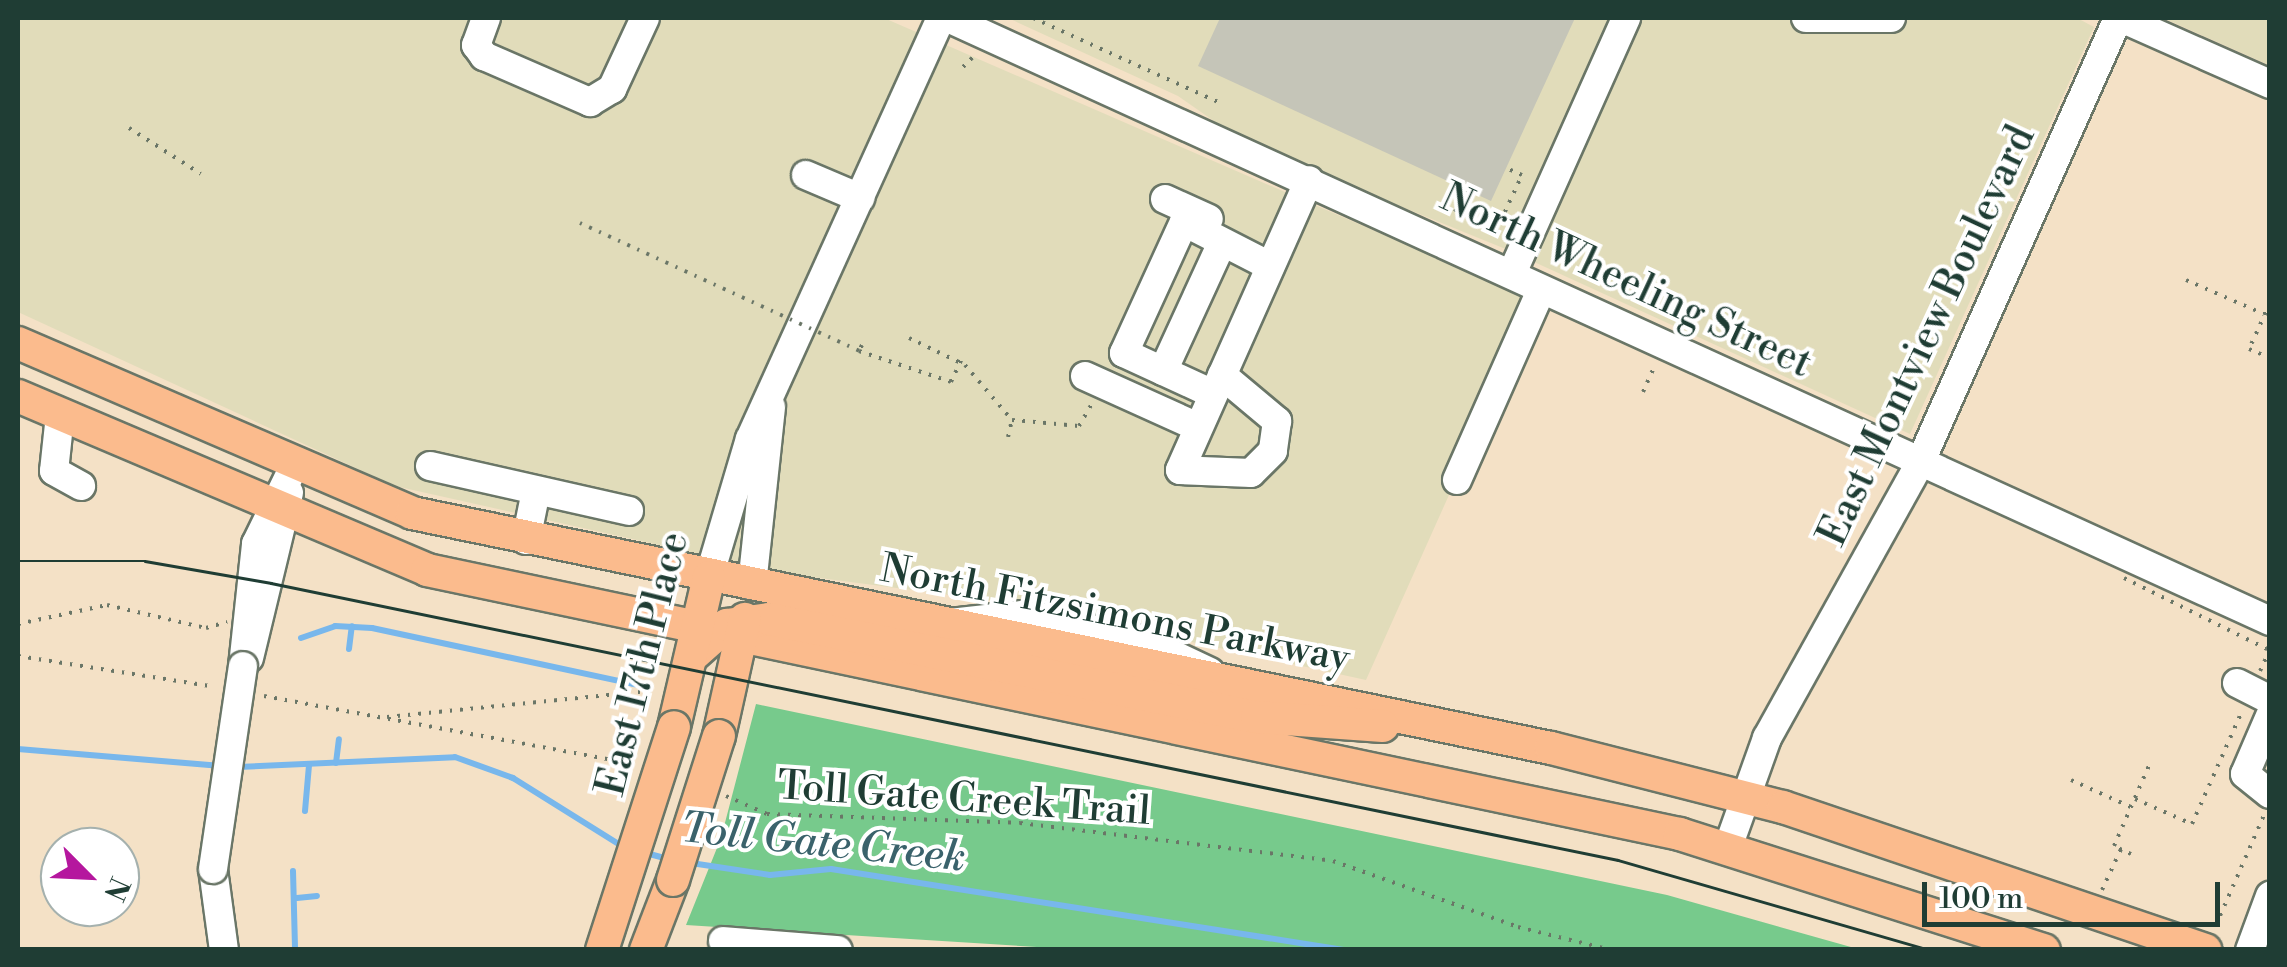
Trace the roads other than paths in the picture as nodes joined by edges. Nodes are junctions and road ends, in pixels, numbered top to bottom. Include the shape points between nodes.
1 (486, 18) edge
2 (645, 18) edge
3 (944, 18) edge
4 (1626, 18) edge
5 (1806, 18) edge
6 (1891, 18) edge
7 (2119, 18) edge
8 (2270, 84) edge
9 (806, 175) dead end
10 (1309, 180) junction
11 (860, 198) junction
12 (1164, 199) dead end
13 (1222, 243) junction
14 (1274, 257) junction
15 (1512, 271) junction
16 (1541, 290) junction
17 (18, 343) edge
18 (1163, 371) junction
19 (1093, 380) road end
20 (1217, 385) junction
21 (18, 396) edge
22 (771, 401) junction
23 (60, 415) junction
24 (1198, 427) junction
25 (1920, 463) junction
26 (294, 466) junction
27 (430, 466) dead end
28 (1457, 480) dead end
29 (81, 486) dead end
30 (536, 491) junction
31 (630, 511) dead end
32 (278, 513) junction
33 (526, 540) junction
34 (709, 577) junction
35 (752, 585) junction
36 (2270, 621) edge
37 (718, 635) junction
38 (2270, 716) edge
39 (1477, 730) junction
40 (2270, 794) edge
41 (1744, 795) junction
42 (1728, 847) junction
43 (2270, 896) edge
44 (2209, 940) edge
45 (723, 941) dead end
46 (802, 949) edge
47 (224, 950) edge
48 (602, 950) edge
49 (646, 950) edge
50 (838, 950) edge
51 (2044, 950) edge
52 (2250, 950) edge

1 - 2 street via 476,45 484,56 590,102 612,89
3 - 10 street, North Wheeling Street
3 - 11 street, East 17th Place
4 - 15 street
5 - 6 street
7 - 8 street
7 - 25 street, East Montview Boulevard
9 - 11 street
10 - 14 street
10 - 15 street, North Wheeling Street
11 - 22 street, East 17th Place
12 - 14 street
13 - 14 street
13 - 18 street
13 - 18 street via 1184,222 1124,353
14 - 20 street
15 - 16 street, North Wheeling Street
16 - 25 street, North Wheeling Street
16 - 28 street
17 - 26 main road, North Fitzsimons Parkway
18 - 20 street
19 - 24 street
20 - 24 street
20 - 24 street via 1276,421 1273,451 1252,474 1180,470
21 - 23 main road
22 - 34 street, East 17th Place via 734,478
22 - 35 street, East 17th Place
23 - 29 street via 54,471
23 - 32 main road
25 - 36 street, North Wheeling Street
25 - 41 street, East Montview Boulevard via 1780,710
26 - 32 street
26 - 33 main road, North Fitzsimons Parkway via 412,513
27 - 30 street
30 - 31 street
30 - 33 street
32 - 37 main road via 427,570
32 - 47 street, bridge via 256,544 213,869
33 - 34 main road, North Fitzsimons Parkway
34 - 35 main road, North Fitzsimons Parkway
34 - 37 main road, East 17th Place
35 - 37 main road, East 17th Place
35 - 39 main road, North Fitzsimons Parkway
37 - 39 main road via 1282,721
37 - 42 main road
37 - 48 main road, East 17th Place, bridge via 683,695
37 - 49 main road, East 17th Place, bridge via 718,736
38 - 40 street via 2245,774
39 - 41 main road, North Fitzsimons Parkway
41 - 42 street, East Montview Boulevard
41 - 44 main road, North Fitzsimons Parkway
42 - 51 main road
43 - 52 street
45 - 46 street
46 - 50 street

